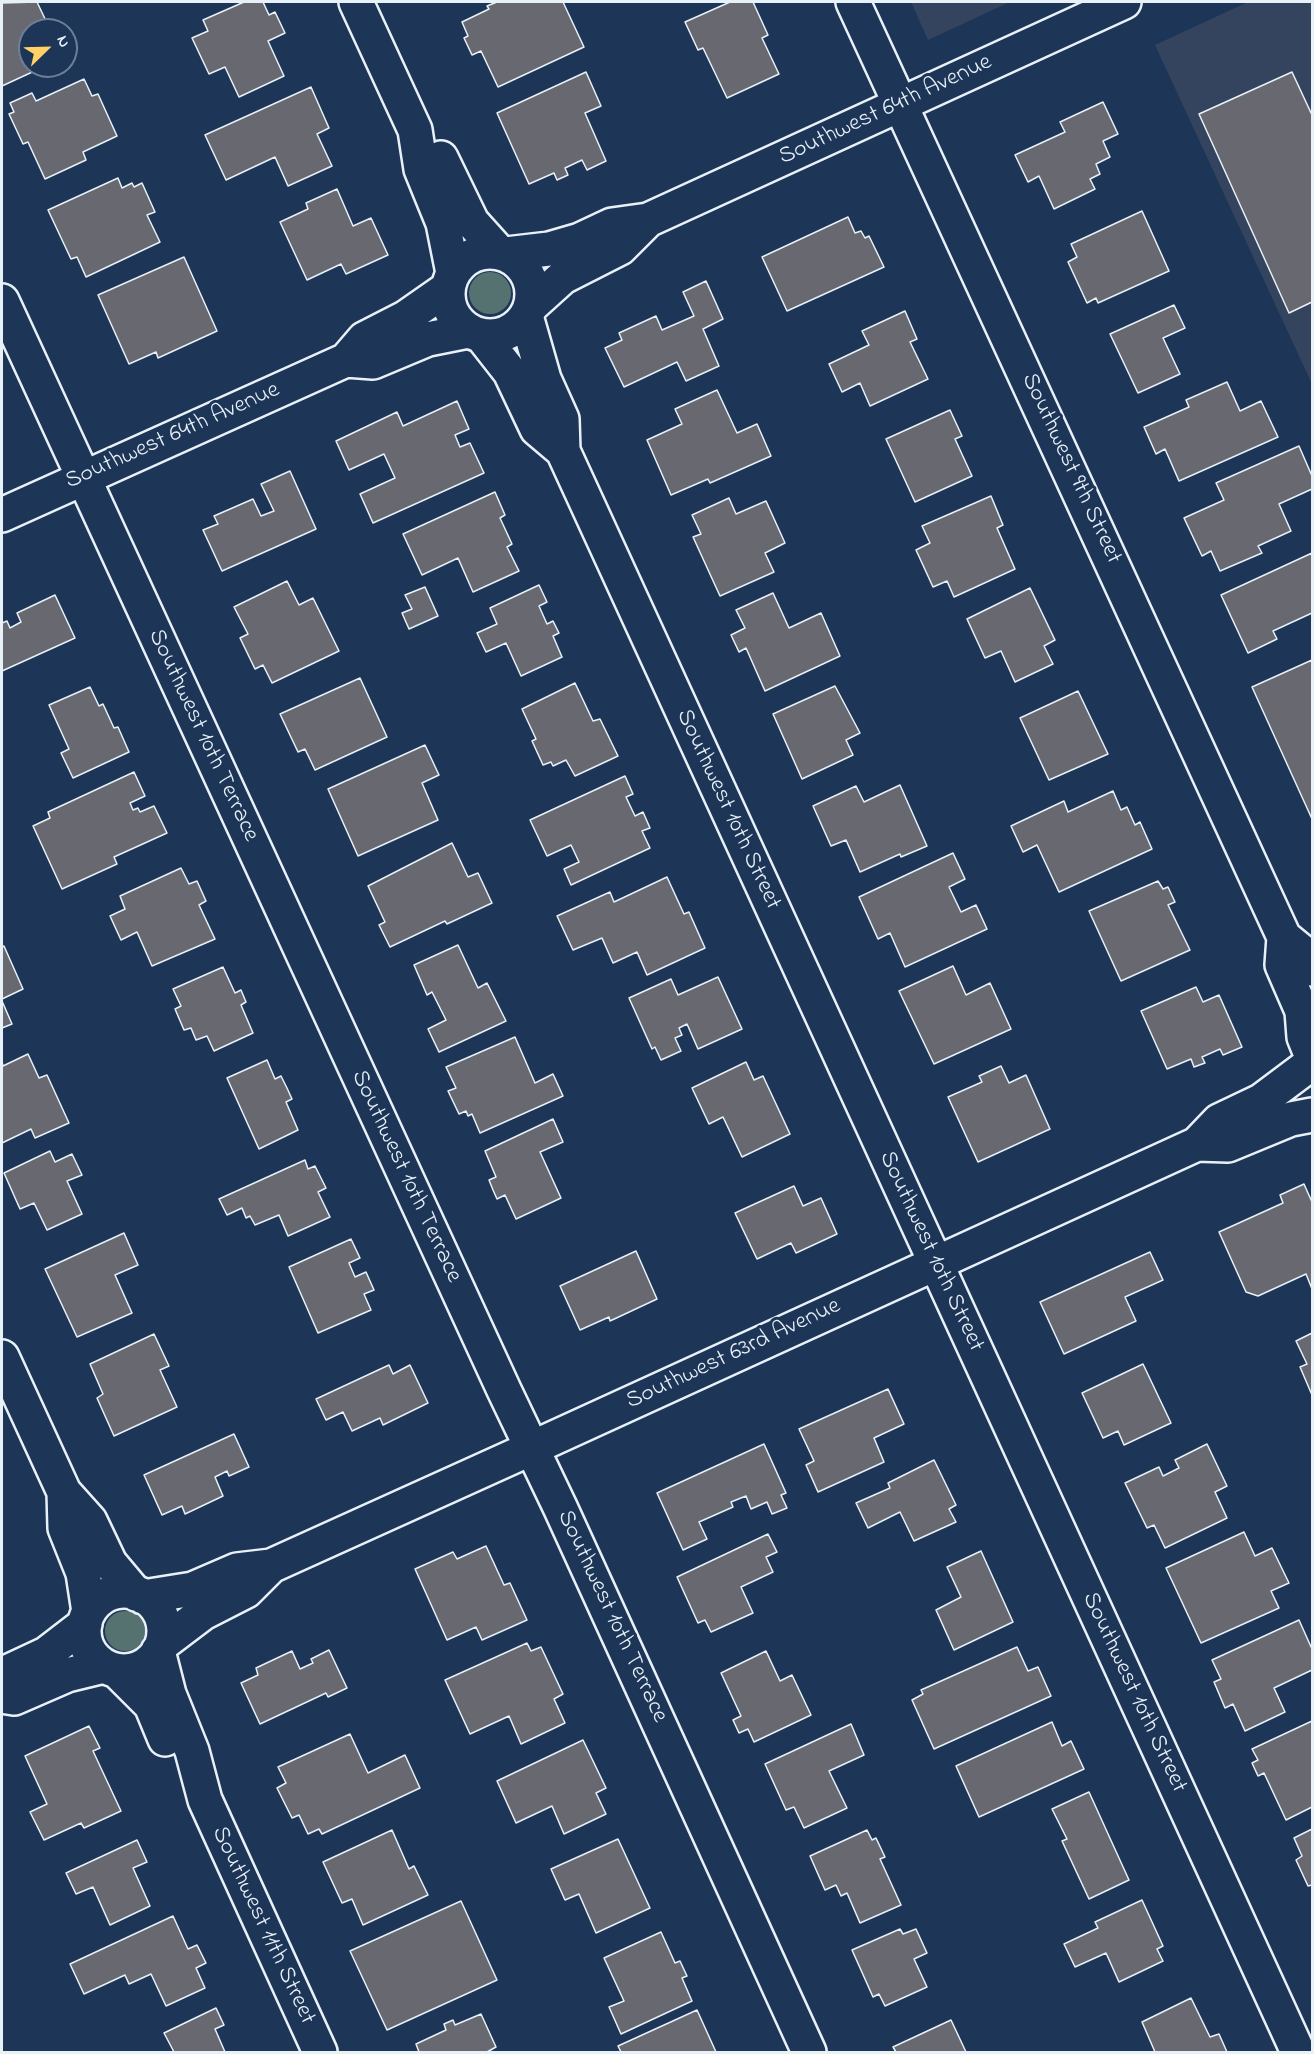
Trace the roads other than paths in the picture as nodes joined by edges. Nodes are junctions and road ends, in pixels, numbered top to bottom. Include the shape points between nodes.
1 (356, 2) edge
2 (853, 2) edge
3 (1124, 2) edge
4 (902, 105) junction
5 (415, 130) junction
6 (648, 220) junction
7 (502, 253) junction
8 (450, 280) junction
9 (2, 301) edge
10 (529, 311) junction
11 (474, 333) junction
12 (346, 360) junction
13 (563, 451) junction
14 (83, 478) junction
15 (2, 515) edge
16 (1284, 937) junction
17 (1312, 969) edge
18 (1311, 1068) edge
19 (1312, 1115) edge
20 (1197, 1144) junction
21 (935, 1263) junction
22 (2, 1357) edge
23 (532, 1448) junction
24 (64, 1492) junction
25 (271, 1566) junction
26 (140, 1595) junction
27 (87, 1618) junction
28 (160, 1648) junction
29 (111, 1668) junction
30 (2, 1678) edge
31 (2, 1696) edge
32 (205, 1800) junction
33 (320, 2052) edge
34 (809, 2052) edge
35 (1298, 2052) edge

1 - 5 street
2 - 4 street, Southwest 9th Street
3 - 4 street, Southwest 64th Avenue
4 - 6 street, Southwest 64th Avenue
4 - 16 street, Southwest 9th Street
5 - 7 street via 442,159 472,222
5 - 8 street via 422,169 442,223
6 - 7 street, Southwest 64th Avenue via 612,225 549,249
6 - 10 street, Southwest 64th Avenue via 620,248 563,277
7 - 8 street via 485,251 472,255
7 - 10 street via 516,260 531,280
8 - 11 street via 452,312
8 - 12 street, Southwest 64th Avenue via 405,318 363,339
9 - 14 street, Southwest 10th Terrace
10 - 11 street via 518,326 506,333
10 - 13 street, Southwest 10th Street via 544,379 562,419
11 - 12 street, Southwest 64th Avenue via 428,339 373,362
11 - 13 street, Southwest 10th Street via 510,372 537,429
12 - 14 street, Southwest 64th Avenue
13 - 21 street, Southwest 10th Street
14 - 15 street, Southwest 64th Avenue
14 - 23 street, Southwest 10th Terrace
16 - 17 street, Southwest 9th Street via 1306,955
16 - 18 street, Southwest 9th Street via 1282,965 1302,1011
18 - 20 street, Southwest 63rd Avenue via 1261,1101 1219,1120
19 - 20 street, Southwest 63rd Avenue via 1291,1119 1228,1145
20 - 21 street, Southwest 63rd Avenue
21 - 23 street, Southwest 63rd Avenue
21 - 35 street, Southwest 10th Street
22 - 24 street
23 - 25 street, Southwest 63rd Avenue
23 - 34 street, Southwest 10th Terrace
24 - 26 street via 90,1521 110,1563
24 - 27 street via 65,1528 83,1573
25 - 26 street, Southwest 63rd Avenue via 237,1570 193,1589
25 - 28 street, Southwest 63rd Avenue via 246,1591 202,1613
26 - 27 street via 125,1591 104,1596
26 - 28 street via 161,1617 164,1630
27 - 29 street via 84,1636 88,1648
27 - 30 street via 46,1654
28 - 29 street via 140,1668
28 - 32 street, Southwest 11th Street via 169,1694 192,1751
29 - 31 street via 67,1675 14,1698
29 - 32 street, Southwest 11th Street via 151,1705 174,1761
32 - 33 street, Southwest 11th Street

